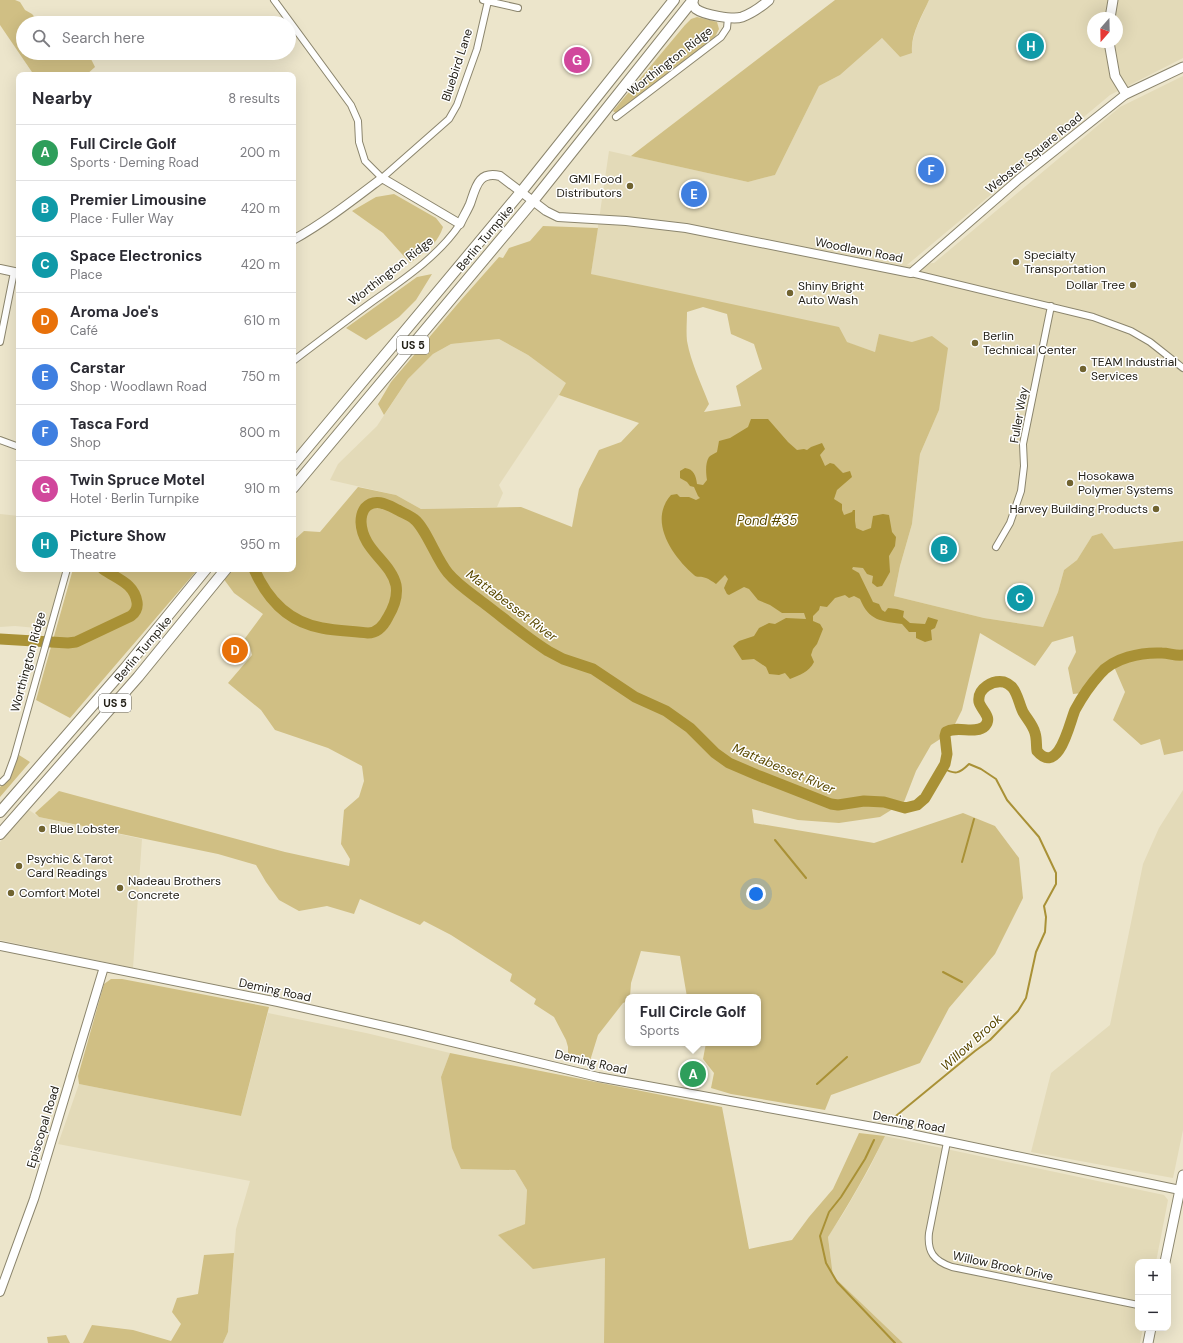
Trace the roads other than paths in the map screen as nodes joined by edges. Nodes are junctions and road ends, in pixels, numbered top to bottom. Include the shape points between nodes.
1 (274, 0) edge
2 (485, 0) edge
3 (674, 0) edge
4 (692, 0) edge
5 (769, 0) edge
6 (1113, 0) edge
7 (518, 8) dead end
8 (1111, 12) edge
9 (286, 16) edge
10 (728, 18) junction
11 (296, 30) edge
12 (1111, 48) edge
13 (1183, 66) edge
14 (1126, 94) junction
15 (616, 117) dead end
16 (382, 178) junction
17 (521, 192) junction
18 (533, 201) junction
19 (460, 224) junction
20 (296, 238) edge
21 (0, 269) edge
22 (16, 272) edge
23 (912, 273) junction
24 (1051, 306) junction
25 (0, 342) edge
26 (296, 359) edge
27 (1183, 368) edge
28 (0, 440) edge
29 (16, 446) edge
30 (296, 461) edge
31 (296, 484) edge
32 (996, 547) dead end
33 (66, 572) edge
34 (204, 572) edge
35 (224, 572) edge
36 (2, 782) dead end
37 (0, 812) edge
38 (0, 834) edge
39 (0, 946) edge
40 (104, 967) junction
41 (947, 1142) junction
42 (1183, 1175) edge
43 (1180, 1190) junction
44 (1166, 1259) edge
45 (0, 1292) edge
46 (1135, 1304) edge
47 (1150, 1331) edge
48 (1148, 1343) edge

1 - 9 street
2 - 7 street
2 - 16 street, Bluebird Lane via 477,49 457,105 449,119
3 - 17 highway, Berlin Turnpike / US 5
4 - 10 main road, Worthington Ridge via 696,9
4 - 18 highway, Berlin Turnpike / US 5
5 - 10 main road, Worthington Ridge via 741,18
6 - 8 main road
10 - 15 street, Worthington Ridge via 727,28 722,37
11 - 16 street via 351,105 358,121 359,142 365,161
12 - 14 main road via 1115,76
13 - 14 main road, Webster Square Road
14 - 23 street, Webster Square Road via 1020,179
16 - 19 street
16 - 20 street
17 - 18 street, Woodlawn Road
17 - 19 street, Worthington Ridge via 494,174 481,179
17 - 30 highway, Berlin Turnpike / US 5
18 - 23 street, Woodlawn Road via 558,217 686,228
18 - 31 highway, Berlin Turnpike / US 5
19 - 26 street, Worthington Ridge via 427,260
21 - 22 street
22 - 25 street
23 - 24 street, Woodlawn Road
24 - 27 street, Woodlawn Road via 1093,317 1131,331 1150,342
24 - 32 street, Fuller Way via 1023,444 1021,491 1010,523
28 - 29 street
33 - 36 street, Worthington Ridge via 14,758 9,773
34 - 37 highway, Berlin Turnpike / US 5 via 126,667
35 - 38 highway, Berlin Turnpike / US 5 via 138,677
39 - 40 street, Deming Road
40 - 41 street, Deming Road via 278,1002 598,1077
40 - 45 street, Episcopal Road via 34,1200
41 - 43 street, Deming Road
41 - 46 street, Willow Brook Drive via 928,1241 932,1255 938,1261 952,1267
42 - 43 main road
43 - 44 main road
47 - 48 main road

